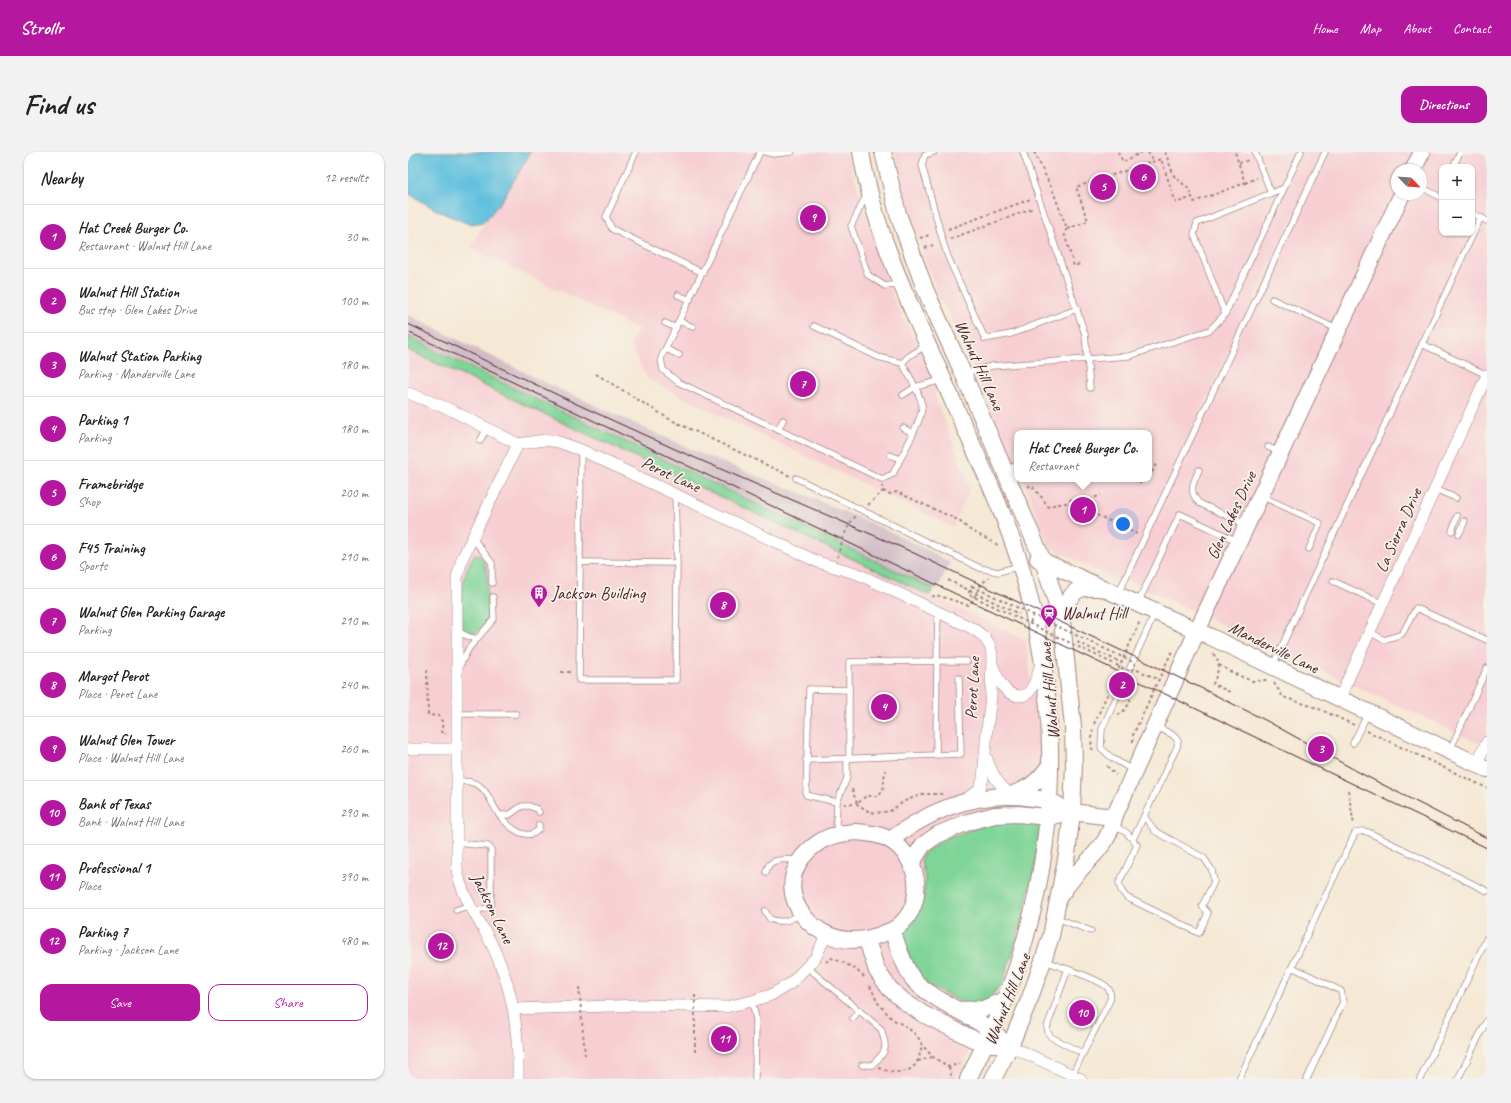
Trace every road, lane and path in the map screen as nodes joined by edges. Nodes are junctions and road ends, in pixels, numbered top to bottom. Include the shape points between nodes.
1 (636, 152) edge
2 (760, 152) edge
3 (765, 152) edge
4 (792, 152) edge
5 (861, 152) edge
6 (883, 152) edge
7 (934, 152) edge
8 (1024, 152) edge
9 (1034, 152) edge
10 (1118, 152) edge
11 (1142, 152) edge
12 (1148, 152) edge
13 (1165, 152) edge
14 (1235, 152) edge
15 (1301, 152) edge
16 (1325, 152) edge
17 (1422, 152) edge
18 (1460, 152) edge
19 (1256, 155) edge
20 (1167, 158) junction
21 (1161, 159) junction
22 (1154, 162) junction
23 (1239, 163) junction
24 (1416, 164) edge
25 (1454, 164) edge
26 (1257, 178) dead end
27 (1245, 183) junction
28 (1284, 188) junction
29 (869, 190) junction
30 (1427, 190) edge
31 (1271, 193) junction
32 (1439, 196) edge
33 (1192, 197) junction
34 (1034, 198) dead end
35 (1399, 200) edge
36 (1037, 207) dead end
37 (1475, 214) edge
38 (1481, 217) junction
39 (1487, 221) edge
40 (948, 229) dead end
41 (1067, 229) junction
42 (930, 235) dead end
43 (919, 238) dead end
44 (950, 239) dead end
45 (933, 245) dead end
46 (922, 248) dead end
47 (1080, 264) dead end
48 (703, 273) junction
49 (902, 284) junction
50 (678, 295) dead end
51 (1272, 299) dead end
52 (690, 300) junction
53 (1078, 309) junction
54 (1225, 314) junction
55 (679, 321) junction
56 (665, 323) dead end
57 (814, 326) dead end
58 (693, 327) dead end
59 (676, 328) junction
60 (1339, 330) junction
61 (928, 344) junction
62 (1422, 344) junction
63 (666, 348) junction
64 (679, 355) dead end
65 (1088, 359) junction
66 (902, 363) junction
67 (963, 373) junction
68 (596, 374) dead end
69 (1487, 375) edge
70 (944, 380) junction
71 (915, 388) junction
72 (1090, 388) dead end
73 (408, 393) edge
74 (903, 395) dead end
75 (783, 420) dead end
76 (487, 428) junction
77 (903, 428) dead end
78 (778, 430) junction
79 (913, 432) junction
80 (480, 441) dead end
81 (518, 444) junction
82 (581, 450) junction
83 (890, 455) dead end
84 (900, 459) junction
85 (1156, 464) dead end
86 (1011, 468) edge
87 (1199, 470) dead end
88 (1152, 473) edge
89 (796, 478) joint
90 (1016, 482) edge
91 (1142, 482) edge
92 (1139, 483) dead end
93 (1028, 487) dead end
94 (1435, 489) junction
95 (883, 491) dead end
96 (675, 495) junction
97 (1101, 495) dead end
98 (1261, 496) junction
99 (1456, 498) dead end
100 (1086, 510) junction
101 (1457, 516) dead end
102 (1005, 520) junction
103 (1465, 521) dead end
104 (1247, 525) junction
105 (1452, 531) dead end
106 (1459, 534) dead end
107 (1139, 535) dead end
108 (472, 537) junction
109 (1239, 542) junction
110 (1001, 547) dead end
111 (1309, 549) dead end
112 (1043, 561) junction
113 (580, 562) junction
114 (677, 562) junction
115 (1021, 566) junction
116 (998, 572) junction
117 (948, 580) dead end
118 (1333, 581) dead end
119 (492, 583) dead end
120 (1102, 588) junction
121 (976, 593) junction
122 (1118, 595) junction
123 (493, 597) dead end
124 (930, 600) dead end
125 (1138, 604) junction
126 (1383, 604) junction
127 (938, 612) junction
128 (1156, 612) junction
129 (1033, 615) junction
130 (1024, 616) dead end
131 (1062, 621) junction
132 (1030, 623) junction
133 (456, 630) junction
134 (1197, 631) junction
135 (1370, 632) junction
136 (477, 639) junction
137 (1487, 640) edge
138 (1076, 642) dead end
139 (1175, 645) dead end
140 (1096, 651) dead end
141 (1209, 652) dead end
142 (937, 660) junction
143 (1042, 660) junction
144 (966, 661) dead end
145 (992, 664) junction
146 (1219, 665) junction
147 (1272, 666) junction
148 (1487, 668) edge
149 (427, 670) dead end
150 (1138, 670) dead end
151 (562, 672) dead end
152 (574, 672) dead end
153 (456, 673) junction
154 (1136, 676) dead end
155 (958, 678) dead end
156 (1133, 682) dead end
157 (849, 690) junction
158 (1232, 693) dead end
159 (1339, 699) junction
160 (1320, 702) dead end
161 (1317, 708) junction
162 (1368, 713) junction
163 (457, 714) junction
164 (516, 714) dead end
165 (1115, 720) dead end
166 (1353, 724) dead end
167 (1155, 726) junction
168 (1368, 732) dead end
169 (446, 734) dead end
170 (1487, 742) edge
171 (1353, 743) dead end
172 (1133, 746) dead end
173 (408, 749) edge
174 (457, 749) junction
175 (1450, 751) junction
176 (936, 754) junction
177 (986, 756) junction
178 (849, 757) junction
179 (806, 760) junction
180 (1050, 765) junction
181 (1482, 767) edge
182 (885, 770) dead end
183 (1134, 772) junction
184 (457, 781) junction
185 (852, 787) dead end
186 (1487, 788) edge
187 (1348, 790) dead end
188 (1010, 795) junction
189 (956, 798) junction
190 (1048, 800) junction
191 (837, 802) junction
192 (857, 804) junction
193 (539, 812) dead end
194 (1072, 812) junction
195 (500, 815) junction
196 (1144, 816) junction
197 (1047, 818) junction
198 (1114, 819) junction
199 (539, 824) dead end
200 (1355, 833) junction
201 (839, 834) junction
202 (1133, 839) junction
203 (890, 840) junction
204 (457, 843) junction
205 (800, 860) junction
206 (912, 862) junction
207 (766, 872) dead end
208 (1487, 892) edge
209 (1060, 896) junction
210 (472, 908) junction
211 (456, 910) dead end
212 (765, 911) dead end
213 (801, 914) junction
214 (1055, 917) junction
215 (892, 930) junction
216 (1091, 931) dead end
217 (826, 935) junction
218 (1487, 938) edge
219 (867, 940) junction
220 (1043, 961) junction
221 (1292, 966) junction
222 (807, 967) junction
223 (1068, 969) junction
224 (579, 987) dead end
225 (695, 995) dead end
226 (1004, 1000) junction
227 (752, 1001) junction
228 (514, 1009) junction
229 (859, 1010) junction
230 (956, 1010) junction
231 (853, 1018) dead end
232 (1487, 1020) edge
233 (989, 1036) junction
234 (922, 1044) dead end
235 (1010, 1046) junction
236 (1082, 1053) junction
237 (695, 1054) dead end
238 (585, 1055) dead end
239 (933, 1057) dead end
240 (918, 1061) junction
241 (862, 1065) dead end
242 (872, 1065) junction
243 (949, 1067) dead end
244 (1076, 1077) edge
245 (518, 1079) edge
246 (755, 1079) edge
247 (952, 1079) edge
248 (968, 1079) edge
249 (993, 1079) edge
250 (1239, 1079) edge
251 (1307, 1079) edge
252 (1420, 1079) edge
253 (1458, 1079) edge

1 - 48 lane via 606,217 612,229
2 - 48 lane
3 - 4 lane
5 - 29 street, Walnut Hill Lane
6 - 67 street, Walnut Hill Lane via 898,214 923,282
7 - 53 lane via 925,155 922,166 935,217 948,257 985,339 1011,334
8 - 53 lane
9 - 41 path via 1053,191
10 - 11 path via 1123,162
12 - 22 path
13 - 20 path
14 - 23 path
15 - 28 lane
16 - 122 lane
17 - 24 street
18 - 25 lane
19 - 23 path
19 - 31 lane
20 - 21 path
20 - 33 path via 1174,176 1190,190
21 - 22 path
21 - 33 path via 1176,203
22 - 41 path via 1076,187 1088,221
23 - 27 path
26 - 27 path
27 - 33 path via 1194,202
28 - 31 lane
28 - 54 lane
29 - 49 street, Walnut Hill Lane via 877,219
29 - 49 lane via 852,226 868,275 885,286
30 - 32 lane
31 - 54 lane via 1197,223 1194,234
34 - 40 path
35 - 60 street, Glen Lakes Drive
36 - 44 path
37 - 38 lane
38 - 39 lane
38 - 62 lane
41 - 47 path via 1064,233 1074,266
42 - 43 path
45 - 46 path
48 - 52 lane
49 - 61 street, Walnut Hill Lane
50 - 52 lane
51 - 60 lane
52 - 55 lane
53 - 65 lane
54 - 65 lane via 1210,330 1129,356
55 - 58 lane
55 - 59 lane
56 - 59 lane
57 - 66 lane via 878,357
59 - 63 lane
60 - 98 street, Glen Lakes Drive via 1275,450
61 - 66 lane
61 - 70 street, Walnut Hill Lane
62 - 69 lane
62 - 147 lane
63 - 64 lane
63 - 78 lane via 661,358 663,370 678,382
65 - 67 lane via 992,366
65 - 72 lane
66 - 71 lane
67 - 70 street
67 - 86 street, Walnut Hill Lane
68 - 89 path via 671,420
69 - 94 street, La Sierra Drive
70 - 71 lane
70 - 102 street, Walnut Hill Lane
71 - 74 lane
71 - 79 lane via 922,407
73 - 76 street
75 - 78 lane
76 - 80 lane
76 - 81 street
77 - 79 lane
78 - 84 lane via 882,479 893,474
79 - 84 lane
81 - 82 street, Perot Lane via 545,440
81 - 108 street
82 - 96 street, Perot Lane
82 - 113 lane
83 - 84 lane
85 - 88 path
87 - 104 lane via 1192,485 1195,499
89 - 116 lane via 980,568
90 - 112 street, Walnut Hill Lane
91 - 92 path
93 - 100 path via 1031,486 1044,498 1048,507 1072,499
94 - 99 lane
94 - 126 street, La Sierra Drive
95 - 110 path via 890,494 898,492 958,520 970,530
96 - 114 lane
96 - 127 street, Perot Lane via 818,562 858,574
97 - 100 path via 1084,502
98 - 104 street, Glen Lakes Drive
98 - 111 lane via 1320,523
100 - 107 path
101 - 105 lane
102 - 112 street, Manderville Lane via 1026,544 1029,552
102 - 115 street, Walnut Hill Lane
103 - 106 lane
104 - 109 street, Glen Lakes Drive
108 - 119 lane via 492,563
108 - 133 street via 457,578
109 - 125 lane via 1180,514
109 - 134 street, Glen Lakes Drive
112 - 120 street, Manderville Lane
112 - 131 street, Walnut Hill Lane
113 - 114 lane
113 - 114 lane via 579,680 676,680
115 - 116 lane
115 - 143 street, Walnut Hill Lane
116 - 121 path via 983,581
117 - 121 path
118 - 126 lane
120 - 122 street, Manderville Lane
120 - 131 street via 1081,589 1072,596
121 - 124 path via 968,605 936,595
121 - 130 path
122 - 125 street, Manderville Lane
123 - 136 lane via 494,620
125 - 128 street, Manderville Lane
126 - 135 street, La Sierra Drive
127 - 142 lane
127 - 145 street, Perot Lane via 974,629 984,637 990,646
128 - 134 street, Manderville Lane
128 - 183 lane via 1102,729 1101,748
129 - 132 path, bridge
129 - 132 path, bridge via 972,586 968,594
129 - 132 path, bridge via 1135,663 1131,672
131 - 194 street, Walnut Hill Lane via 1073,727
133 - 136 lane
133 - 153 street
134 - 147 street, Manderville Lane
134 - 167 street, Glen Lakes Drive
135 - 137 lane via 1384,640 1402,634 1416,608
135 - 159 street, La Sierra Drive
136 - 153 lane via 469,648
138 - 140 path
139 - 172 path via 1133,735
141 - 146 path via 1218,659
142 - 144 lane
142 - 157 lane via 849,662
142 - 176 lane
143 - 145 street via 1030,691 1020,696 1005,690
143 - 180 street, Walnut Hill Lane via 1048,700
145 - 177 street, Perot Lane
146 - 158 path via 1213,684
146 - 161 path via 1252,681 1271,681 1276,684 1283,697
147 - 159 street, Manderville Lane
148 - 175 lane
149 - 169 path via 428,715 439,716 443,723 441,732
150 - 154 path
151 - 152 path
153 - 163 street
155 - 176 lane via 960,754
156 - 165 path via 1131,699 1124,712
157 - 178 lane
157 - 179 lane via 809,689
159 - 162 street, Manderville Lane
160 - 161 path
161 - 166 path
162 - 171 lane
162 - 175 street, Manderville Lane
163 - 164 lane
163 - 174 street
167 - 183 street, Glen Lakes Drive
167 - 196 lane via 1172,735 1178,741 1178,747
168 - 186 path
170 - 181 street
173 - 174 street
174 - 184 street, Jackson Lane
175 - 181 street, Manderville Lane
176 - 178 lane
177 - 188 street via 992,774
177 - 189 street via 980,788 976,792
178 - 179 lane
178 - 191 lane via 847,778
179 - 191 lane via 806,795
180 - 188 street via 1035,783
180 - 190 street, Walnut Hill Lane
182 - 192 path via 882,791 876,796 866,796
183 - 198 street, Glen Lakes Drive
184 - 195 lane via 472,782 480,787
184 - 204 street, Jackson Lane
185 - 192 path
187 - 200 path
188 - 189 street
188 - 190 street
189 - 192 path via 942,793 923,794 890,811 876,813
189 - 203 street
190 - 194 street
190 - 197 street, Walnut Hill Lane
191 - 192 path
191 - 201 lane via 836,824
193 - 195 lane via 529,806 522,806 510,815
194 - 197 street
194 - 198 street
194 - 209 street, Walnut Hill Lane
195 - 199 lane via 516,832 527,835 535,833 539,829
196 - 202 lane
196 - 202 lane via 1155,831 1204,858 1212,870 1214,882 1202,906 1208,913 1199,932 1126,897 1121,890 1119,883 1137,845
197 - 206 street via 1008,814 968,822 929,840
197 - 226 street, Walnut Hill Lane via 1034,905 1013,980
198 - 202 lane
198 - 209 street, Glen Lakes Drive via 1103,845
200 - 208 lane via 1362,830 1368,832
200 - 221 lane
201 - 203 street via 865,833
201 - 205 street via 816,844
203 - 206 street via 903,850
204 - 210 street, Jackson Lane via 456,869
204 - 210 lane via 488,846 491,849 491,904 489,907
205 - 207 lane via 776,860
205 - 213 street via 795,870 792,893
206 - 215 street via 916,874 915,900 910,911
209 - 214 street, Walnut Hill Lane
210 - 211 lane
210 - 228 street, Jackson Lane via 501,965
212 - 213 lane via 770,919 781,922
213 - 217 street via 808,923
214 - 216 lane
214 - 220 street, Walnut Hill Lane
215 - 219 street
215 - 230 street via 912,978
217 - 219 street via 840,939
217 - 222 street via 816,957
218 - 252 lane
219 - 233 street via 877,971 890,989 905,1002 973,1039
220 - 223 lane
220 - 235 street, Walnut Hill Lane
221 - 250 lane
221 - 251 lane via 1341,991 1343,1002
222 - 227 street via 791,983 771,995
222 - 229 lane
223 - 236 lane via 1047,1027 1051,1037
223 - 236 lane via 1106,986 1111,994
224 - 238 path, bridge
225 - 237 path, bridge
226 - 230 street via 983,1009
226 - 233 street, Walnut Hill Lane
227 - 228 street via 726,1006 644,1004
227 - 246 lane via 756,1019
228 - 245 street, Jackson Lane
229 - 231 lane
229 - 242 lane via 881,1028 886,1043 884,1054
230 - 233 street
232 - 253 lane
233 - 235 street
233 - 248 street, Walnut Hill Lane
234 - 240 path
235 - 244 street
235 - 249 street, Walnut Hill Lane
236 - 244 lane
239 - 240 path
240 - 242 path via 909,1070 899,1073
241 - 242 lane
243 - 247 path

